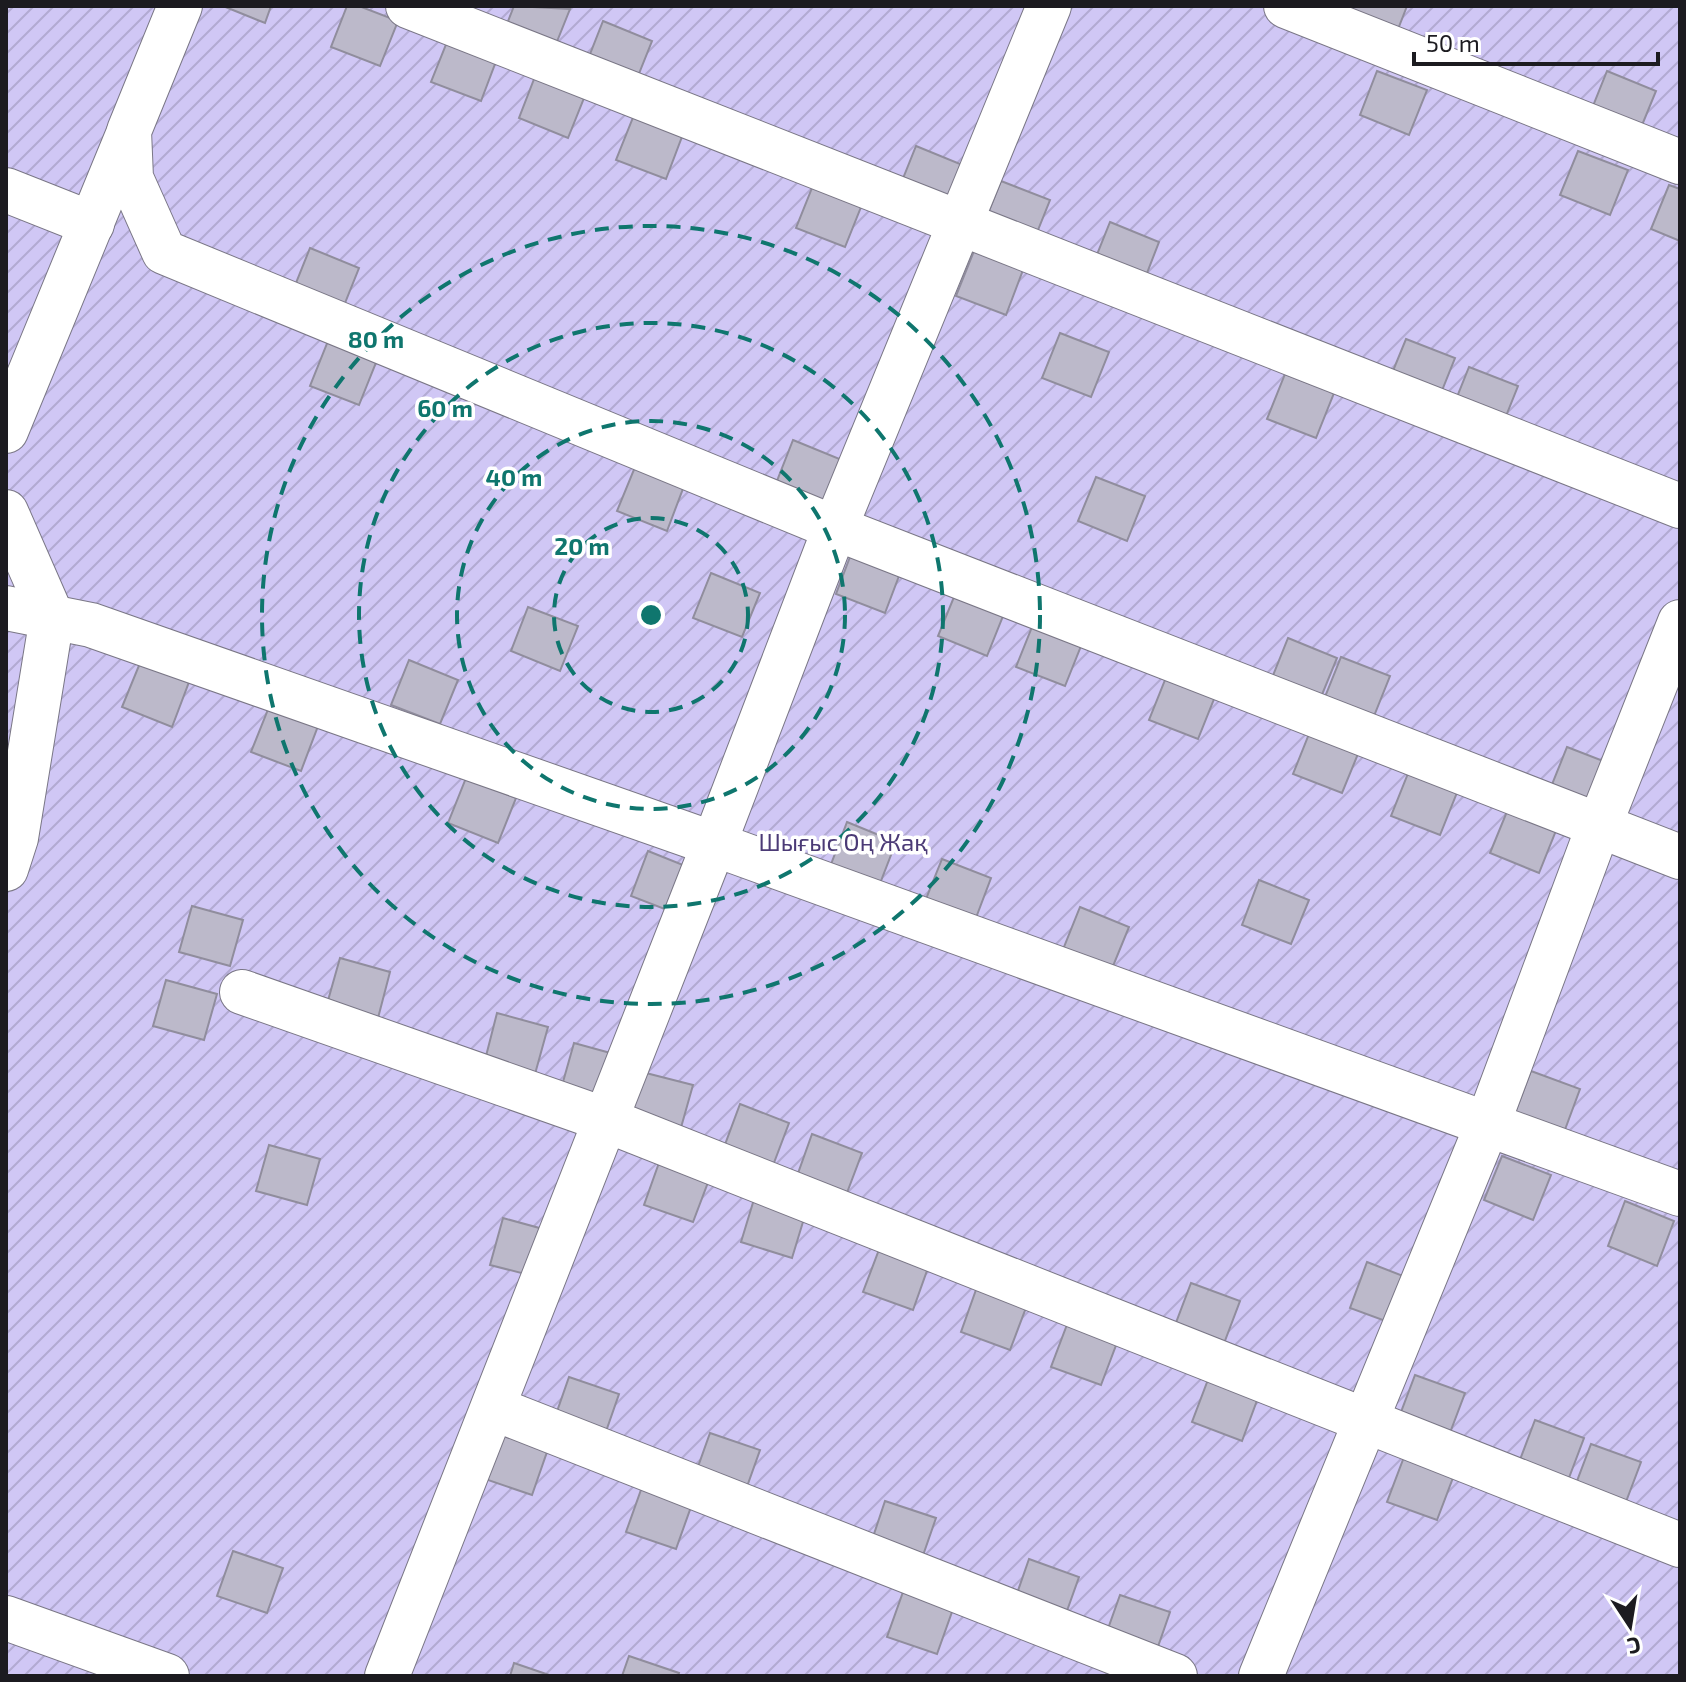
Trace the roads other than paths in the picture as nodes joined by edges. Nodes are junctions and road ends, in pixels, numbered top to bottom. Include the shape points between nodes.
1 (180, 6) edge
2 (408, 6) edge
3 (1049, 6) edge
4 (1286, 6) edge
5 (129, 131) junction
6 (1680, 162) edge
7 (6, 190) edge
8 (92, 224) junction
9 (961, 224) junction
10 (6, 431) edge
11 (1680, 506) edge
12 (6, 512) edge
13 (835, 528) junction
14 (6, 608) edge
15 (52, 617) junction
16 (1680, 622) edge
17 (1600, 825) junction
18 (714, 844) junction
19 (1680, 857) edge
20 (6, 869) edge
21 (242, 992) dead end
22 (606, 1120) junction
23 (1488, 1123) junction
24 (1680, 1194) edge
25 (493, 1408) junction
26 (1364, 1420) junction
27 (1680, 1545) edge
28 (6, 1618) edge
29 (167, 1676) edge
30 (387, 1676) edge
31 (1175, 1676) edge
32 (1261, 1676) edge

1 - 5 street
2 - 9 street
3 - 9 street
4 - 6 street
5 - 8 street
5 - 13 street via 131,178 164,252
7 - 8 street
8 - 10 street
9 - 11 street
9 - 13 street
12 - 15 street
13 - 17 street
13 - 18 street
14 - 15 street
15 - 18 street via 91,625
15 - 20 street via 16,838
16 - 17 street
17 - 19 street
17 - 23 street
18 - 22 street
18 - 23 street
21 - 22 street
22 - 25 street
22 - 26 street
23 - 24 street
23 - 26 street
25 - 30 street
25 - 31 street
26 - 27 street
26 - 32 street
28 - 29 street

